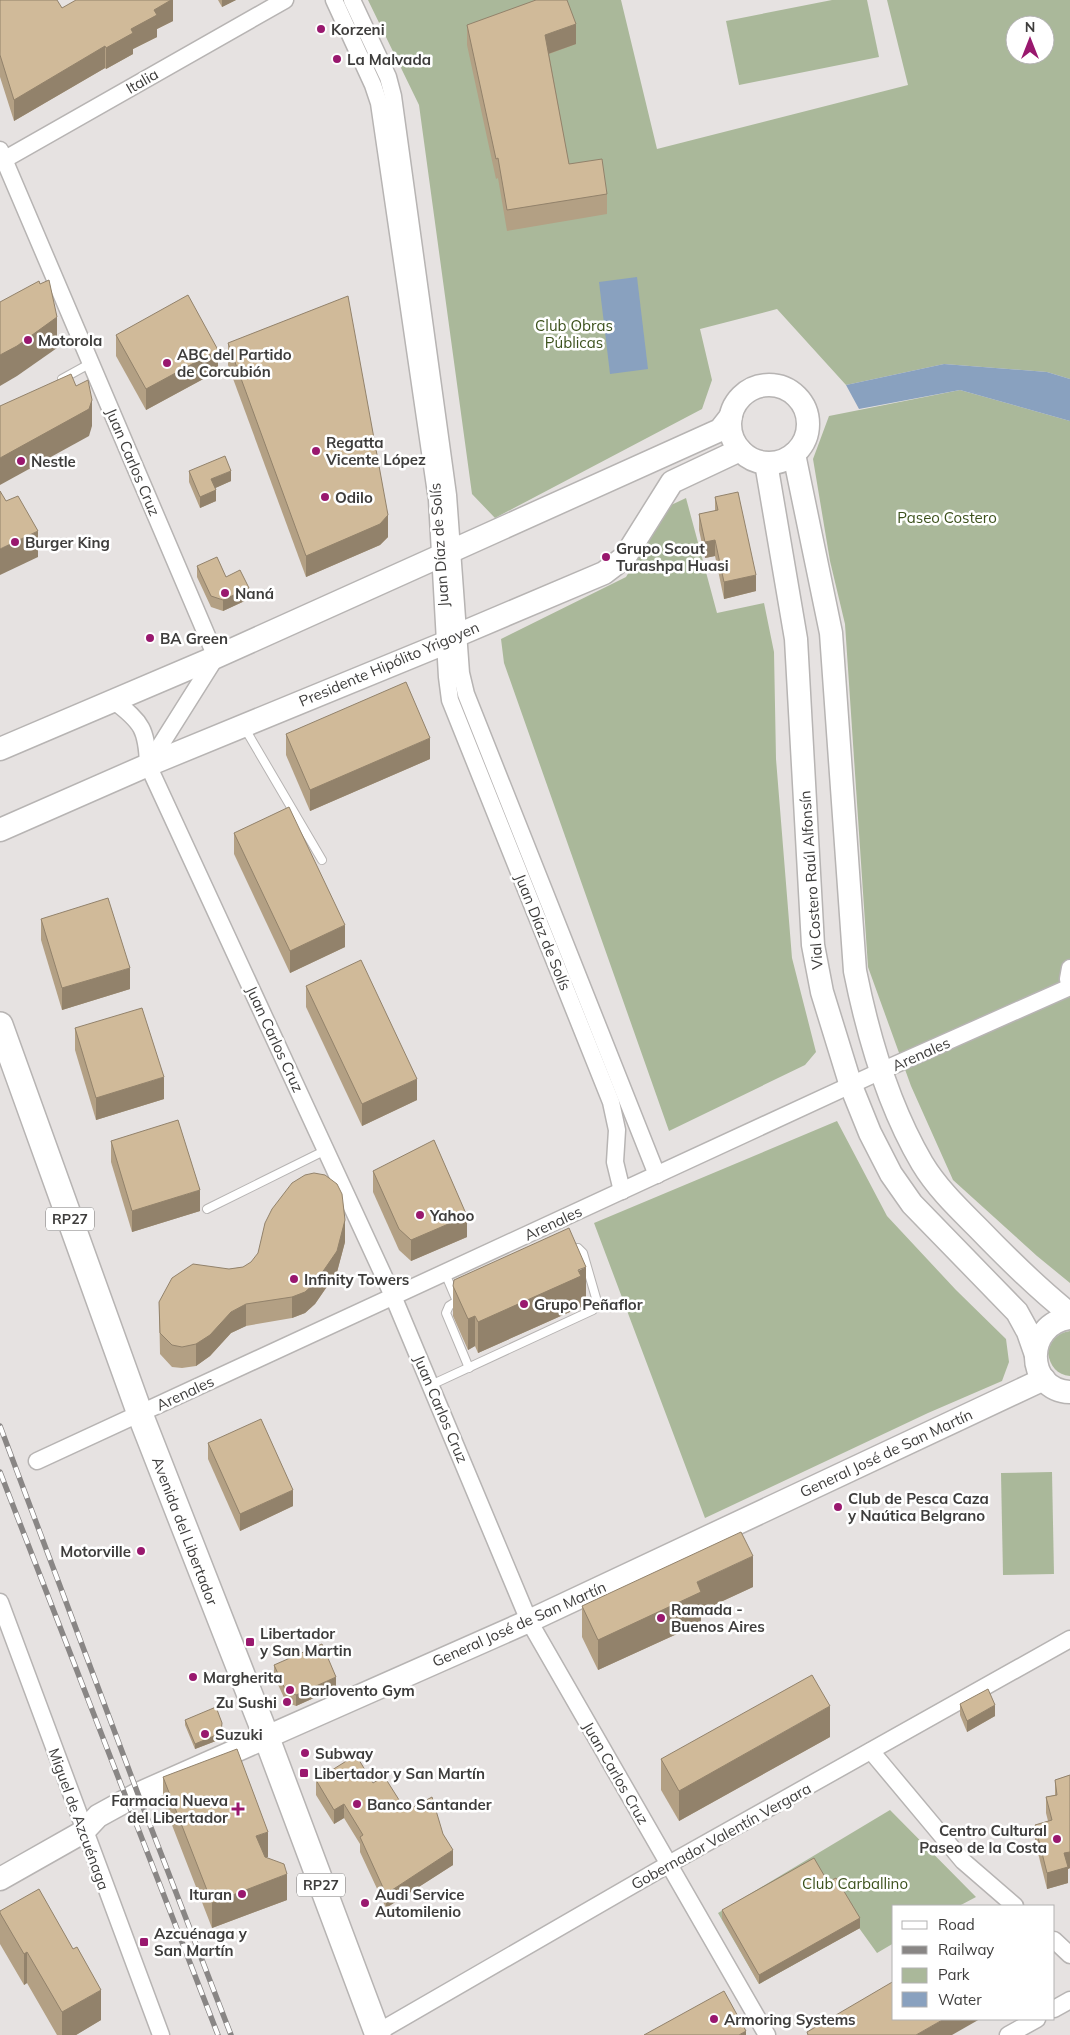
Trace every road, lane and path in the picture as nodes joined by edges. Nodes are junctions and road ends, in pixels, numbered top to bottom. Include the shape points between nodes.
1 (285, 0) edge
2 (334, 0) edge
3 (352, 0) edge
4 (1, 157) edge
5 (91, 364) junction
6 (50, 385) edge
7 (731, 416) junction
8 (740, 450) junction
9 (794, 454) junction
10 (766, 463) junction
11 (447, 552) junction
12 (453, 639) junction
13 (216, 658) junction
14 (114, 700) junction
15 (243, 725) junction
16 (0, 750) edge
17 (148, 765) junction
18 (0, 830) edge
19 (322, 860) dead end
20 (1070, 968) edge
21 (1070, 987) edge
22 (0, 1026) edge
23 (882, 1071) junction
24 (851, 1086) junction
25 (326, 1150) junction
26 (657, 1175) junction
27 (622, 1191) junction
28 (207, 1209) dead end
29 (558, 1254) edge
30 (444, 1273) junction
31 (394, 1296) junction
32 (465, 1297) edge
33 (457, 1301) junction
34 (1070, 1316) edge
35 (1035, 1352) junction
36 (469, 1368) junction
37 (1044, 1379) junction
38 (431, 1385) junction
39 (1069, 1397) edge
40 (140, 1414) junction
41 (37, 1461) dead end
42 (0, 1602) edge
43 (530, 1621) junction
44 (1070, 1639) edge
45 (266, 1736) junction
46 (871, 1751) junction
47 (84, 1832) junction
48 (669, 1864) junction
49 (0, 1879) edge
50 (1013, 1905) edge
51 (1055, 1941) edge
52 (1070, 1955) edge
53 (1070, 2000) edge
54 (1055, 2008) edge
55 (1035, 2020) edge
56 (376, 2034) edge
57 (161, 2035) edge
58 (767, 2035) edge
59 (1008, 2035) edge

1 - 4 street, Italia
2 - 11 street, Juan Díaz de Solís via 379,102
3 - 11 street, Juan Díaz de Solís via 388,77 393,96 448,495
4 - 5 street, Juan Carlos Cruz
5 - 6 lane
5 - 13 street, Juan Carlos Cruz
7 - 8 street via 732,434
7 - 9 street via 745,394 757,388 783,388 803,405 808,418 803,444
7 - 11 street via 720,430
8 - 10 street via 752,459
8 - 12 street, Presidente Hipólito Yrigoyen via 672,482 625,557 604,573
9 - 10 street via 786,460
9 - 23 street via 831,633 855,971
10 - 24 street, Vial Costero Raúl Alfonsín via 796,639 813,946 822,992
11 - 12 street, Juan Díaz de Solís
11 - 13 street
12 - 15 street, Presidente Hipólito Yrigoyen
12 - 26 street, Juan Díaz de Solís via 466,694
12 - 27 street, Juan Díaz de Solís via 450,700 610,1102
13 - 14 street
13 - 17 street
14 - 16 street
14 - 17 street, Juan Carlos Cruz via 132,715 147,738
15 - 17 street, Presidente Hipólito Yrigoyen
15 - 19 lane
17 - 18 street, Presidente Hipólito Yrigoyen
17 - 25 street, Juan Carlos Cruz
20 - 21 street
21 - 23 street, Arenales
22 - 40 main road, Avenida del Libertador / RP27
23 - 24 street, Arenales
23 - 34 street via 912,1145 937,1185 1025,1277
24 - 26 street, Arenales
24 - 35 street, Vial Costero Raúl Alfonsín via 874,1140 902,1191 1017,1312
25 - 28 lane
25 - 31 street, Juan Carlos Cruz
26 - 27 street, Arenales
27 - 30 street, Arenales via 547,1229
29 - 36 lane via 574,1248 581,1250 596,1298 592,1310
30 - 31 street, Arenales
30 - 33 lane
31 - 38 street, Juan Carlos Cruz
31 - 40 street, Arenales
32 - 33 lane
33 - 36 lane via 449,1306 446,1313
34 - 35 street via 1044,1331
35 - 37 street, Vial Costero Raúl Alfonsín
36 - 38 lane
37 - 39 street
37 - 43 street, General José de San Martín
38 - 43 street, Juan Carlos Cruz
40 - 41 street, Arenales
40 - 45 main road, Avenida del Libertador / RP27
42 - 47 street, Miguel de Azcuénaga
43 - 45 street, General José de San Martín
43 - 48 street, Juan Carlos Cruz
44 - 46 street, Gobernador Valentín Vergara
45 - 47 street, General José de San Martín via 138,1794 98,1816
45 - 56 main road, Avenida del Libertador / RP27
46 - 48 street, Gobernador Valentín Vergara
46 - 50 street via 963,1861
47 - 49 street, General José de San Martín
47 - 57 street, Miguel de Azcuénaga
48 - 56 street, Gobernador Valentín Vergara
48 - 58 street, Juan Carlos Cruz
51 - 52 street
53 - 54 street
55 - 59 street

